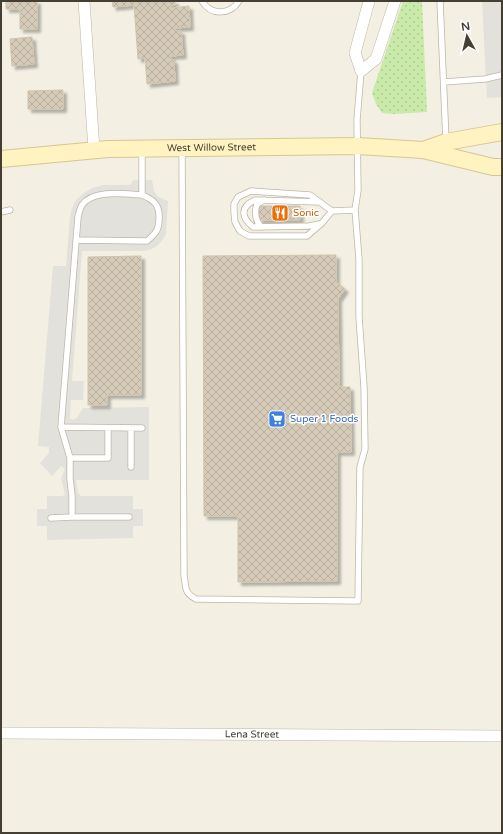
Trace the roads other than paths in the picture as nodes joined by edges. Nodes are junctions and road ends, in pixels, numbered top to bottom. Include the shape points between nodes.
1 (84, 1) edge
2 (202, 1) edge
3 (239, 1) edge
4 (370, 1) edge
5 (395, 1) edge
6 (440, 1) edge
7 (362, 71) junction
8 (502, 75) edge
9 (444, 82) junction
10 (502, 132) edge
11 (446, 142) junction
12 (358, 146) junction
13 (142, 148) junction
14 (182, 148) junction
15 (94, 150) junction
16 (423, 150) junction
17 (1, 159) edge
18 (502, 167) edge
19 (142, 195) junction
20 (264, 200) junction
21 (322, 203) junction
22 (10, 210) dead end
23 (355, 210) junction
24 (332, 211) junction
25 (1, 212) edge
26 (322, 223) junction
27 (261, 227) junction
28 (76, 240) junction
29 (61, 427) junction
30 (108, 428) junction
31 (131, 428) junction
32 (142, 428) dead end
33 (70, 458) junction
34 (131, 467) dead end
35 (72, 517) junction
36 (128, 517) dead end
37 (51, 518) dead end
38 (1, 733) edge
39 (502, 736) edge

1 - 15 street
2 - 3 lane via 208,8 220,12 233,8
4 - 7 street via 356,53
5 - 7 street via 376,59
6 - 9 lane
7 - 12 lane via 358,96
8 - 9 lane via 485,80
9 - 11 lane
10 - 11 main road, West Willow Street
11 - 16 main road, West Willow Street
12 - 14 main road, West Willow Street
12 - 16 main road, West Willow Street
12 - 23 lane via 358,190
13 - 14 main road, West Willow Street
13 - 15 main road, West Willow Street
13 - 19 lane
14 - 23 lane via 184,575 186,591 189,596 196,599 358,601 360,467 365,449
15 - 17 main road, West Willow Street
16 - 18 main road, West Willow Street
19 - 28 lane via 103,194 91,197 82,205
19 - 28 lane via 154,201 160,211 159,228 147,240
20 - 21 lane
20 - 27 lane via 257,204 255,209 257,222
20 - 27 lane via 255,200 244,209 247,222 254,227
21 - 24 lane
21 - 26 lane via 310,195 251,191 238,197 234,204 235,222 240,231 248,236 307,236
22 - 25 lane
23 - 24 lane
24 - 26 lane
26 - 27 lane via 309,226
28 - 29 lane
29 - 30 lane
29 - 33 lane
30 - 31 lane
30 - 33 lane via 108,458
31 - 32 lane
31 - 34 lane
33 - 35 lane
35 - 36 lane
35 - 37 lane
38 - 39 street, Lena Street

